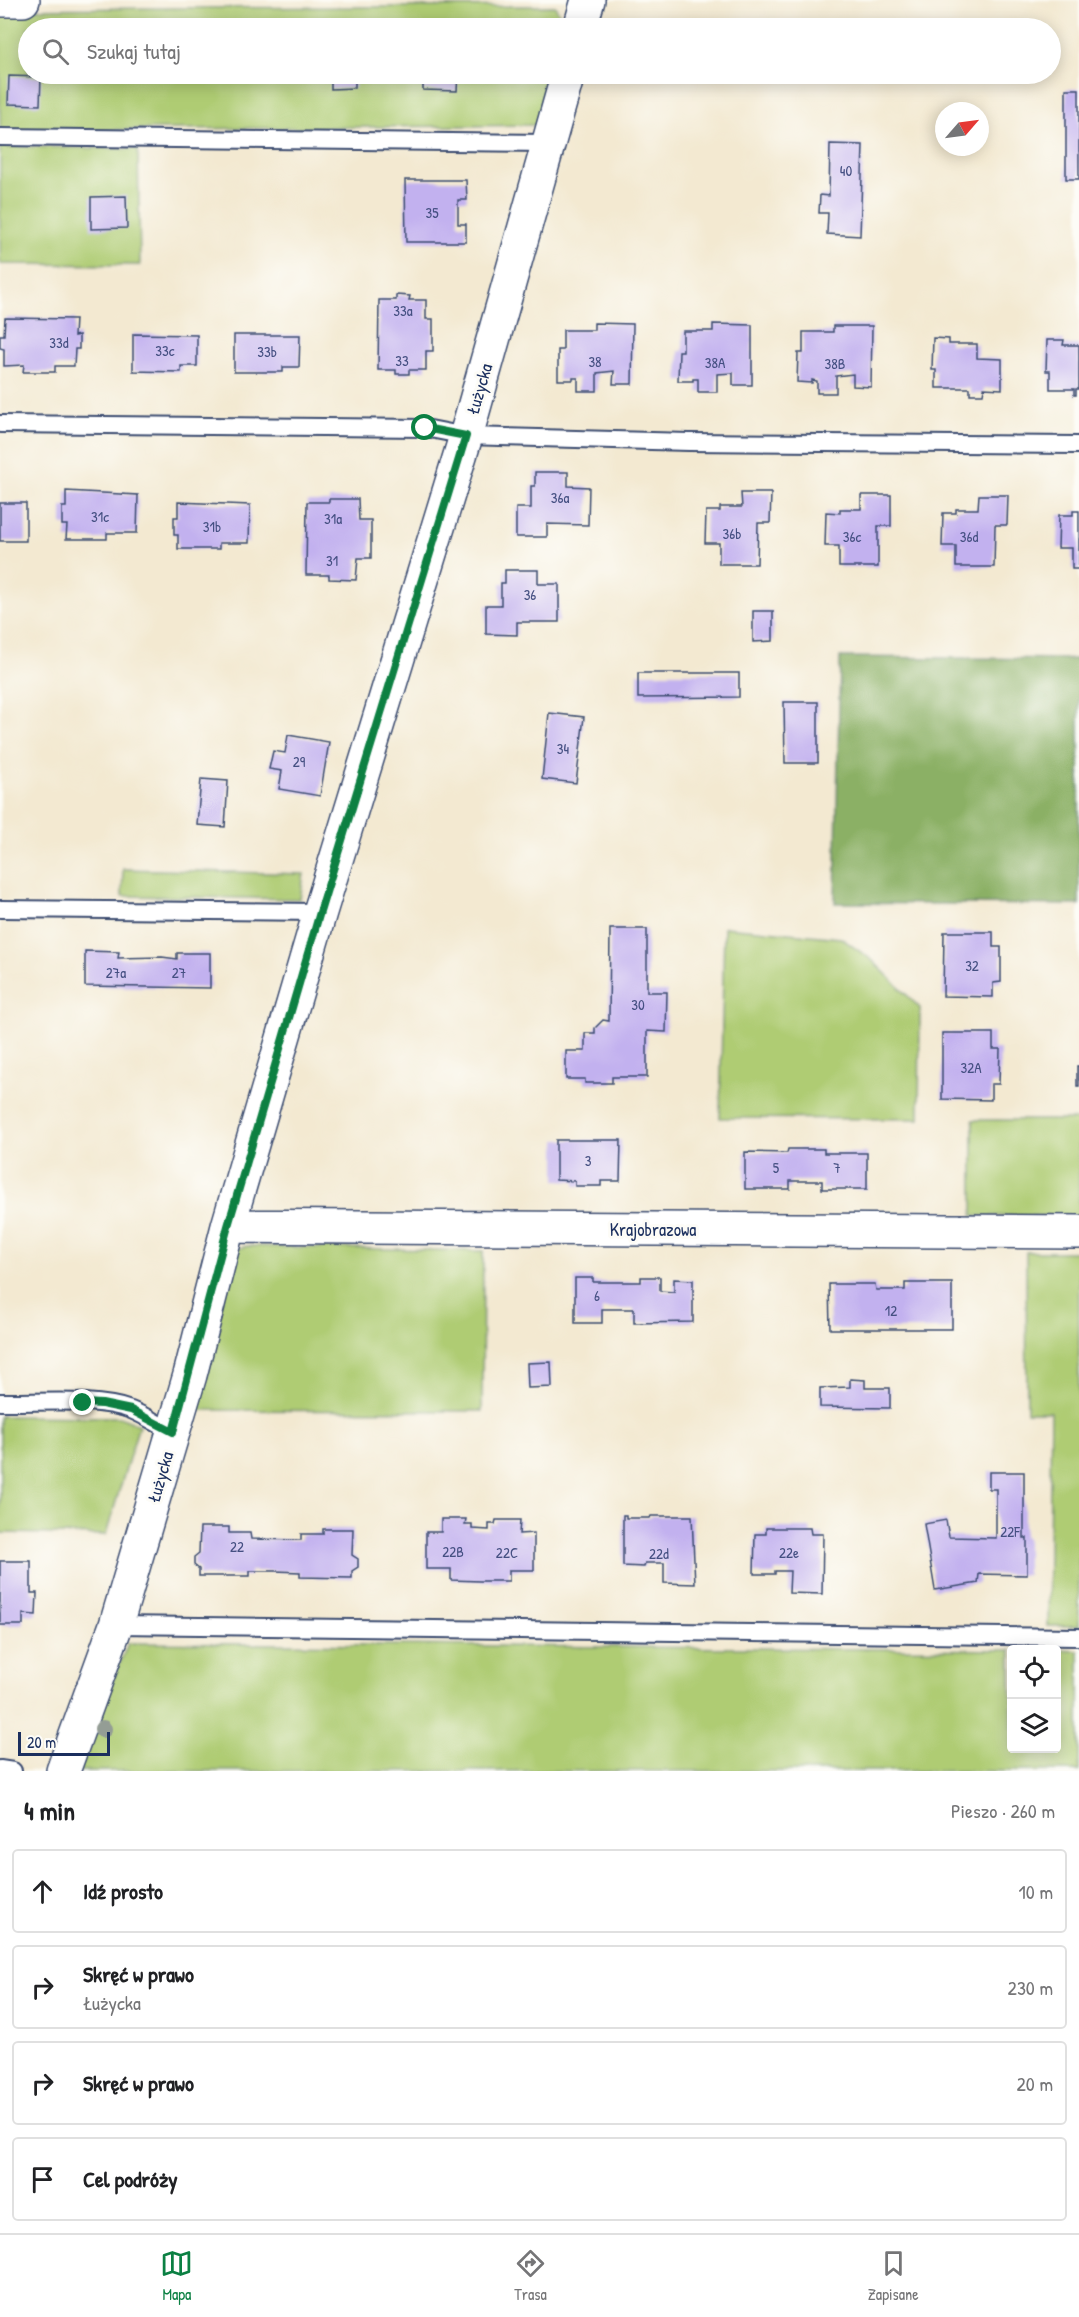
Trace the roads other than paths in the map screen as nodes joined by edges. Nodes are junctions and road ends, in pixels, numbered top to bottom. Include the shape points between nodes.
1 (0, 0) edge
2 (23, 0) edge
3 (588, 0) edge
4 (583, 18) edge
5 (565, 84) edge
6 (0, 138) edge
7 (548, 143) junction
8 (0, 424) edge
9 (466, 436) junction
10 (1079, 445) edge
11 (0, 909) edge
12 (320, 912) junction
13 (228, 1226) junction
14 (1079, 1232) edge
15 (0, 1402) edge
16 (173, 1432) junction
17 (116, 1626) junction
18 (1079, 1637) edge
19 (0, 1769) edge
20 (13, 1771) edge
21 (63, 1771) edge

1 - 2 street
3 - 4 street
5 - 7 street, Łużycka
6 - 7 lane
7 - 9 street, Łużycka
8 - 9 lane via 425,428
9 - 10 lane
9 - 12 street, Łużycka
11 - 12 lane
12 - 13 street, Łużycka
13 - 14 street, Krajobrazowa
13 - 16 street, Łużycka
15 - 16 lane via 119,1407
16 - 17 street, Łużycka
17 - 18 lane
17 - 21 street, Łużycka
19 - 20 lane

